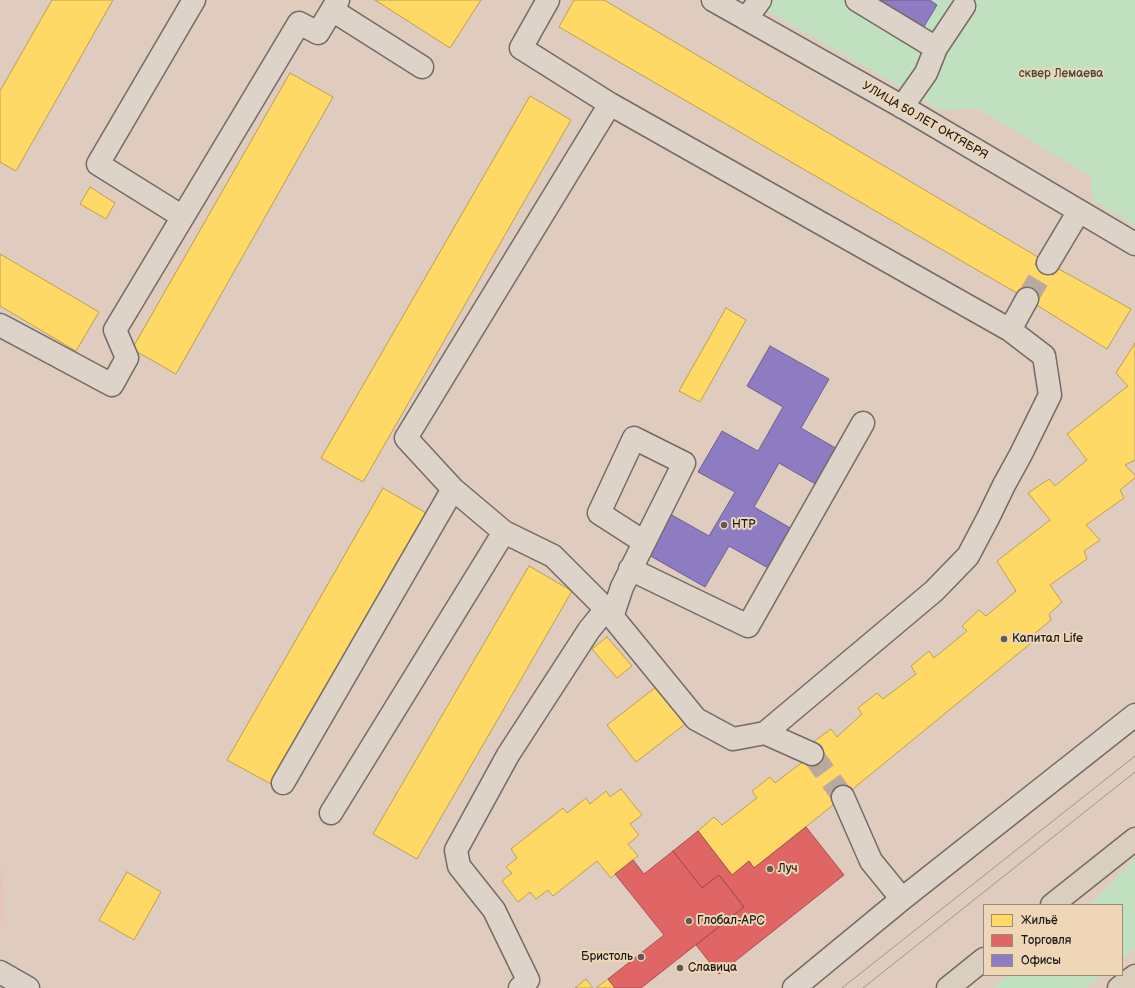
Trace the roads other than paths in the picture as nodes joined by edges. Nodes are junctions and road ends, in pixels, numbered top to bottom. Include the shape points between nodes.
1 (194, 0) edge
2 (548, 0) edge
3 (714, 0) edge
4 (760, 0) edge
5 (857, 0) edge
6 (335, 5) edge
7 (964, 6) dead end
8 (746, 19) junction
9 (936, 48) junction
10 (422, 67) dead end
11 (610, 104) junction
12 (902, 107) junction
13 (1079, 211) junction
14 (182, 217) junction
15 (1135, 244) edge
16 (1048, 263) tunnel mouth
17 (1027, 299) tunnel mouth
18 (0, 325) edge
19 (1010, 330) junction
20 (863, 423) dead end
21 (454, 489) junction
22 (504, 532) junction
23 (644, 542) junction
24 (630, 568) junction
25 (609, 613) junction
26 (1135, 715) edge
27 (766, 733) junction
28 (812, 754) tunnel mouth
29 (283, 783) dead end
30 (843, 797) tunnel mouth
31 (332, 813) dead end
32 (1135, 839) edge
33 (902, 899) junction
34 (1053, 904) edge
35 (983, 960) edge
36 (1135, 976) edge
37 (520, 988) edge
38 (794, 988) edge
39 (948, 988) edge
40 (1119, 988) edge

1 - 14 street via 98,164
2 - 11 street via 521,48
3 - 8 street, УЛИЦА 50 ЛЕТ ОКТЯБРЯ
4 - 8 street
5 - 9 street
6 - 10 street
6 - 14 street via 318,33 299,23
7 - 9 street
8 - 12 street, УЛИЦА 50 ЛЕТ ОКТЯБРЯ
9 - 12 street via 926,73
11 - 19 street
11 - 21 street via 406,438
12 - 13 street, УЛИЦА 50 ЛЕТ ОКТЯБРЯ
13 - 15 street, УЛИЦА 50 ЛЕТ ОКТЯБРЯ
13 - 16 street
14 - 18 street via 115,330 127,358 112,385
17 - 19 street
19 - 27 street via 1044,356 1050,395 968,556 934,591
20 - 24 street via 748,626
21 - 22 street
21 - 29 street
22 - 25 street via 553,556
22 - 31 street
23 - 23 street via 684,463 634,438 598,513
23 - 24 street
24 - 25 street
25 - 27 street via 696,719 733,739
25 - 37 street via 589,630 508,755 456,850 459,866 494,910 528,980
26 - 33 street
27 - 28 street
30 - 33 street via 871,861
32 - 34 main road
33 - 38 street
35 - 39 main road
36 - 40 main road

